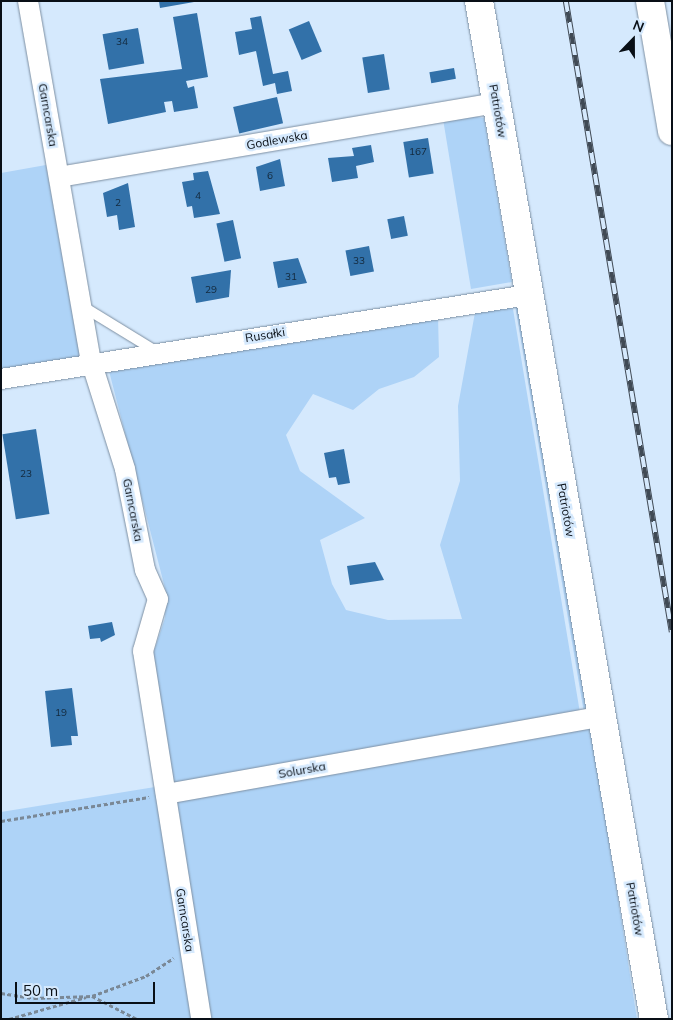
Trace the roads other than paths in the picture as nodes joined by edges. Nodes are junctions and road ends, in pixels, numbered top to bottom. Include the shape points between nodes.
1 (28, 1) edge
2 (479, 1) edge
3 (650, 1) edge
4 (496, 103) junction
5 (672, 131) edge
6 (58, 176) junction
7 (528, 294) junction
8 (82, 306) junction
9 (157, 352) junction
10 (91, 362) junction
11 (1, 379) edge
12 (602, 716) junction
13 (166, 794) junction
14 (201, 1019) edge
15 (654, 1019) edge

1 - 6 street, Garncarska
2 - 4 main road, Patriotów
3 - 5 main road
4 - 6 street, Godlewska
4 - 7 main road, Patriotów
6 - 8 street, Garncarska
7 - 9 street, Rusałki
7 - 12 main road, Patriotów
8 - 9 lane
8 - 10 street, Garncarska
9 - 10 street, Rusałki
10 - 11 street, Rusałki
10 - 13 street, Garncarska via 124,469 145,570 158,599 143,651
12 - 13 street, Solurska
12 - 15 main road, Patriotów
13 - 14 street, Garncarska

